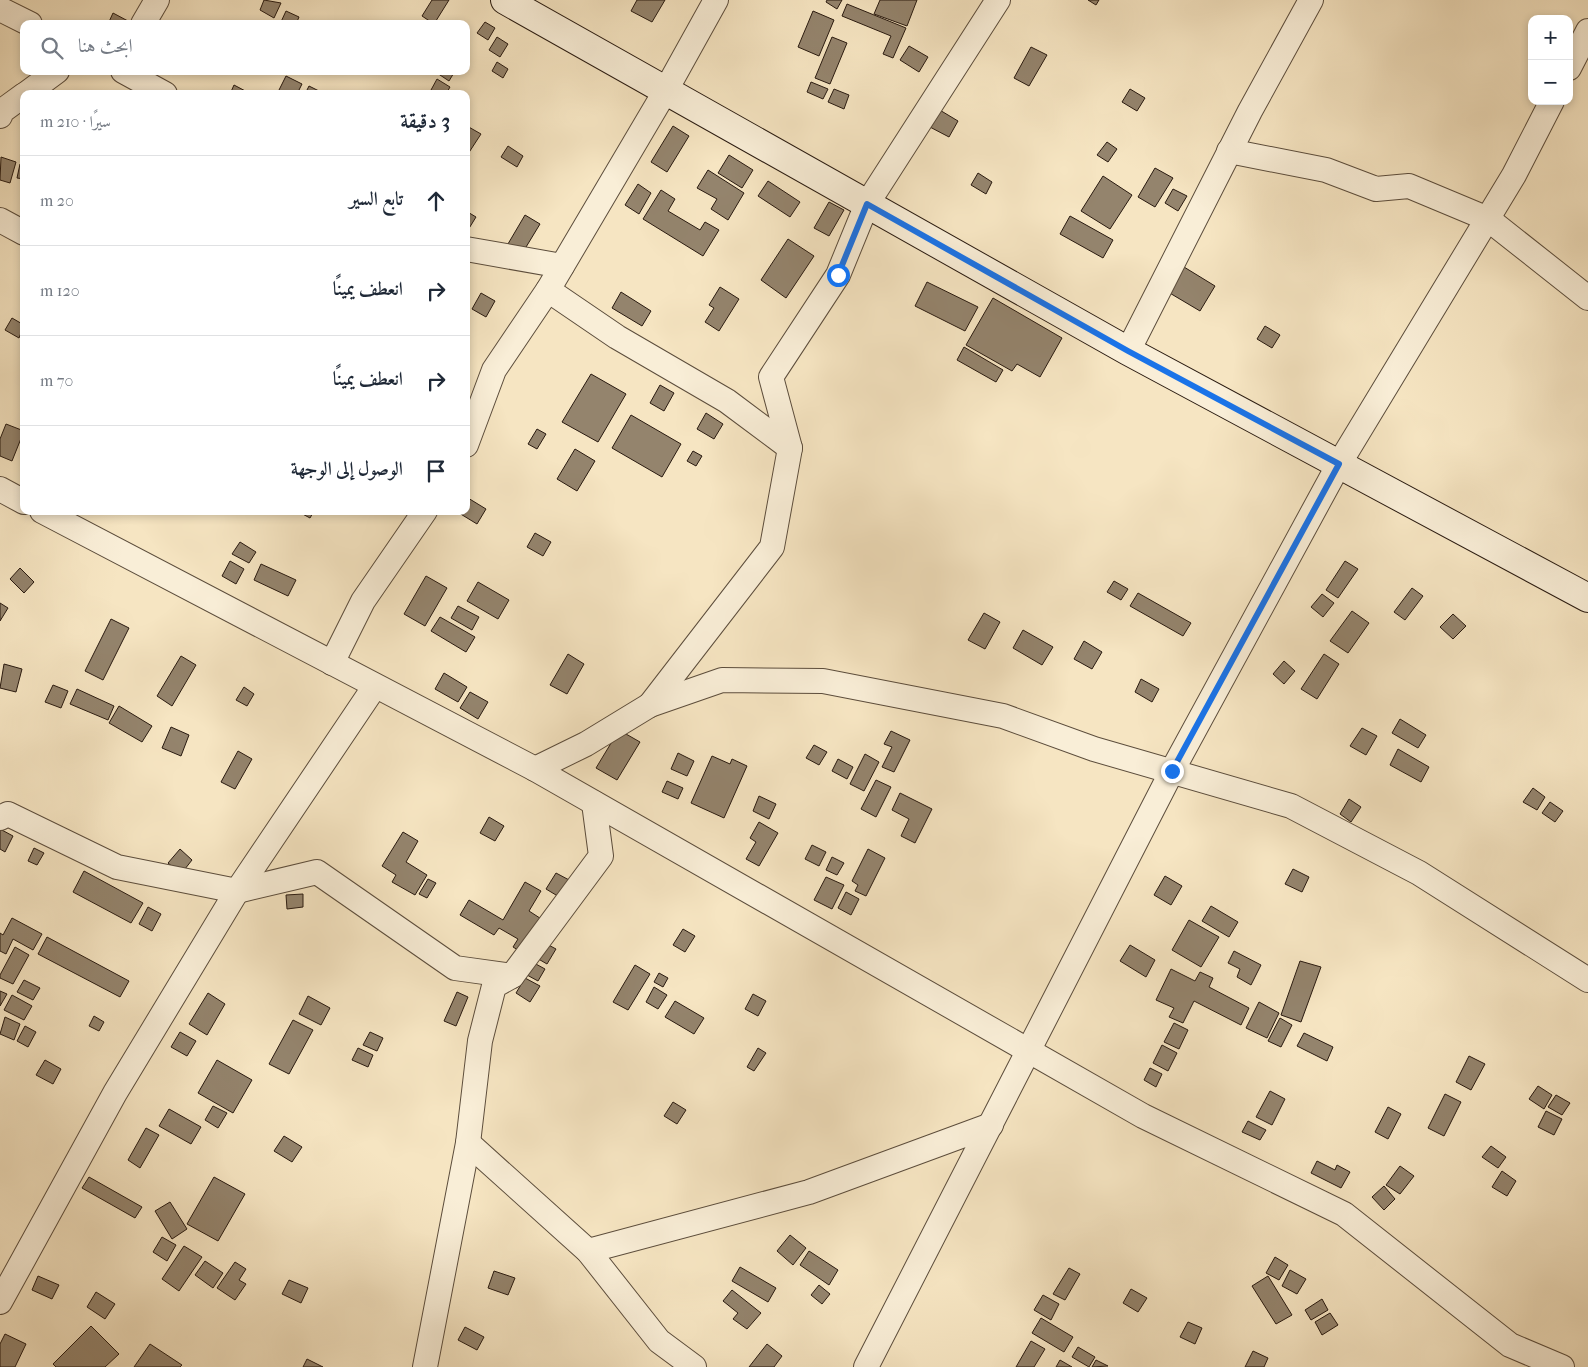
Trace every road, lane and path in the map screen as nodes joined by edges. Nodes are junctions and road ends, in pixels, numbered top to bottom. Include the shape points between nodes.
1 (157, 0) edge
2 (505, 0) edge
3 (716, 0) edge
4 (998, 0) edge
5 (1311, 0) edge
6 (0, 9) edge
7 (22, 20) edge
8 (145, 20) edge
9 (1588, 31) edge
10 (1573, 60) edge
11 (52, 75) edge
12 (130, 75) edge
13 (32, 90) edge
14 (158, 90) edge
15 (666, 90) junction
16 (20, 98) edge
17 (1550, 105) edge
18 (0, 116) edge
19 (1229, 152) junction
20 (867, 204) junction
21 (1488, 219) junction
22 (0, 220) edge
23 (20, 231) edge
24 (470, 250) edge
25 (562, 266) junction
26 (548, 290) junction
27 (1588, 298) edge
28 (1128, 351) junction
29 (470, 433) edge
30 (790, 448) junction
31 (1339, 464) junction
32 (0, 489) edge
33 (20, 500) edge
34 (50, 515) edge
35 (422, 515) edge
36 (1588, 598) edge
37 (332, 663) junction
38 (374, 686) junction
39 (650, 705) junction
40 (535, 769) junction
41 (1172, 771) junction
42 (594, 803) junction
43 (0, 818) edge
44 (238, 891) junction
45 (512, 976) junction
46 (1588, 980) edge
47 (1028, 1051) junction
48 (991, 1125) junction
49 (468, 1143) junction
50 (588, 1251) junction
51 (0, 1302) edge
52 (425, 1367) edge
53 (694, 1367) edge
54 (866, 1367) edge
55 (1562, 1367) edge

1 - 8 street
2 - 15 street
3 - 15 street
4 - 20 street
5 - 19 street
6 - 7 street
9 - 10 street
11 - 13 street
12 - 14 street
15 - 20 street
15 - 25 street
16 - 18 street
17 - 21 street
19 - 21 street via 1326,170 1376,189 1409,186
19 - 28 street
20 - 28 street
20 - 30 street via 838,275 771,377
21 - 27 street
21 - 31 street
22 - 23 street
24 - 25 street
25 - 26 street
26 - 29 street via 494,370
26 - 30 street via 617,337 727,401
28 - 31 street
30 - 39 street via 772,547
31 - 36 street
31 - 41 street
32 - 33 street
34 - 37 street
35 - 37 street via 363,600
37 - 38 street
38 - 40 street
38 - 44 street
39 - 40 street via 586,744
39 - 41 street via 722,680 824,681 1003,716 1094,749
40 - 42 street
41 - 46 street via 1291,806 1419,873
41 - 47 street
42 - 45 street via 601,856
42 - 47 street
43 - 44 street via 8,814 117,867
44 - 45 street via 317,872 455,968
44 - 51 street via 115,1093
45 - 49 street via 494,986 480,1041
47 - 48 street
47 - 55 street via 1143,1116 1344,1214 1510,1345
48 - 50 street via 809,1192
48 - 54 street
49 - 50 street
49 - 52 street
50 - 53 street via 658,1341

